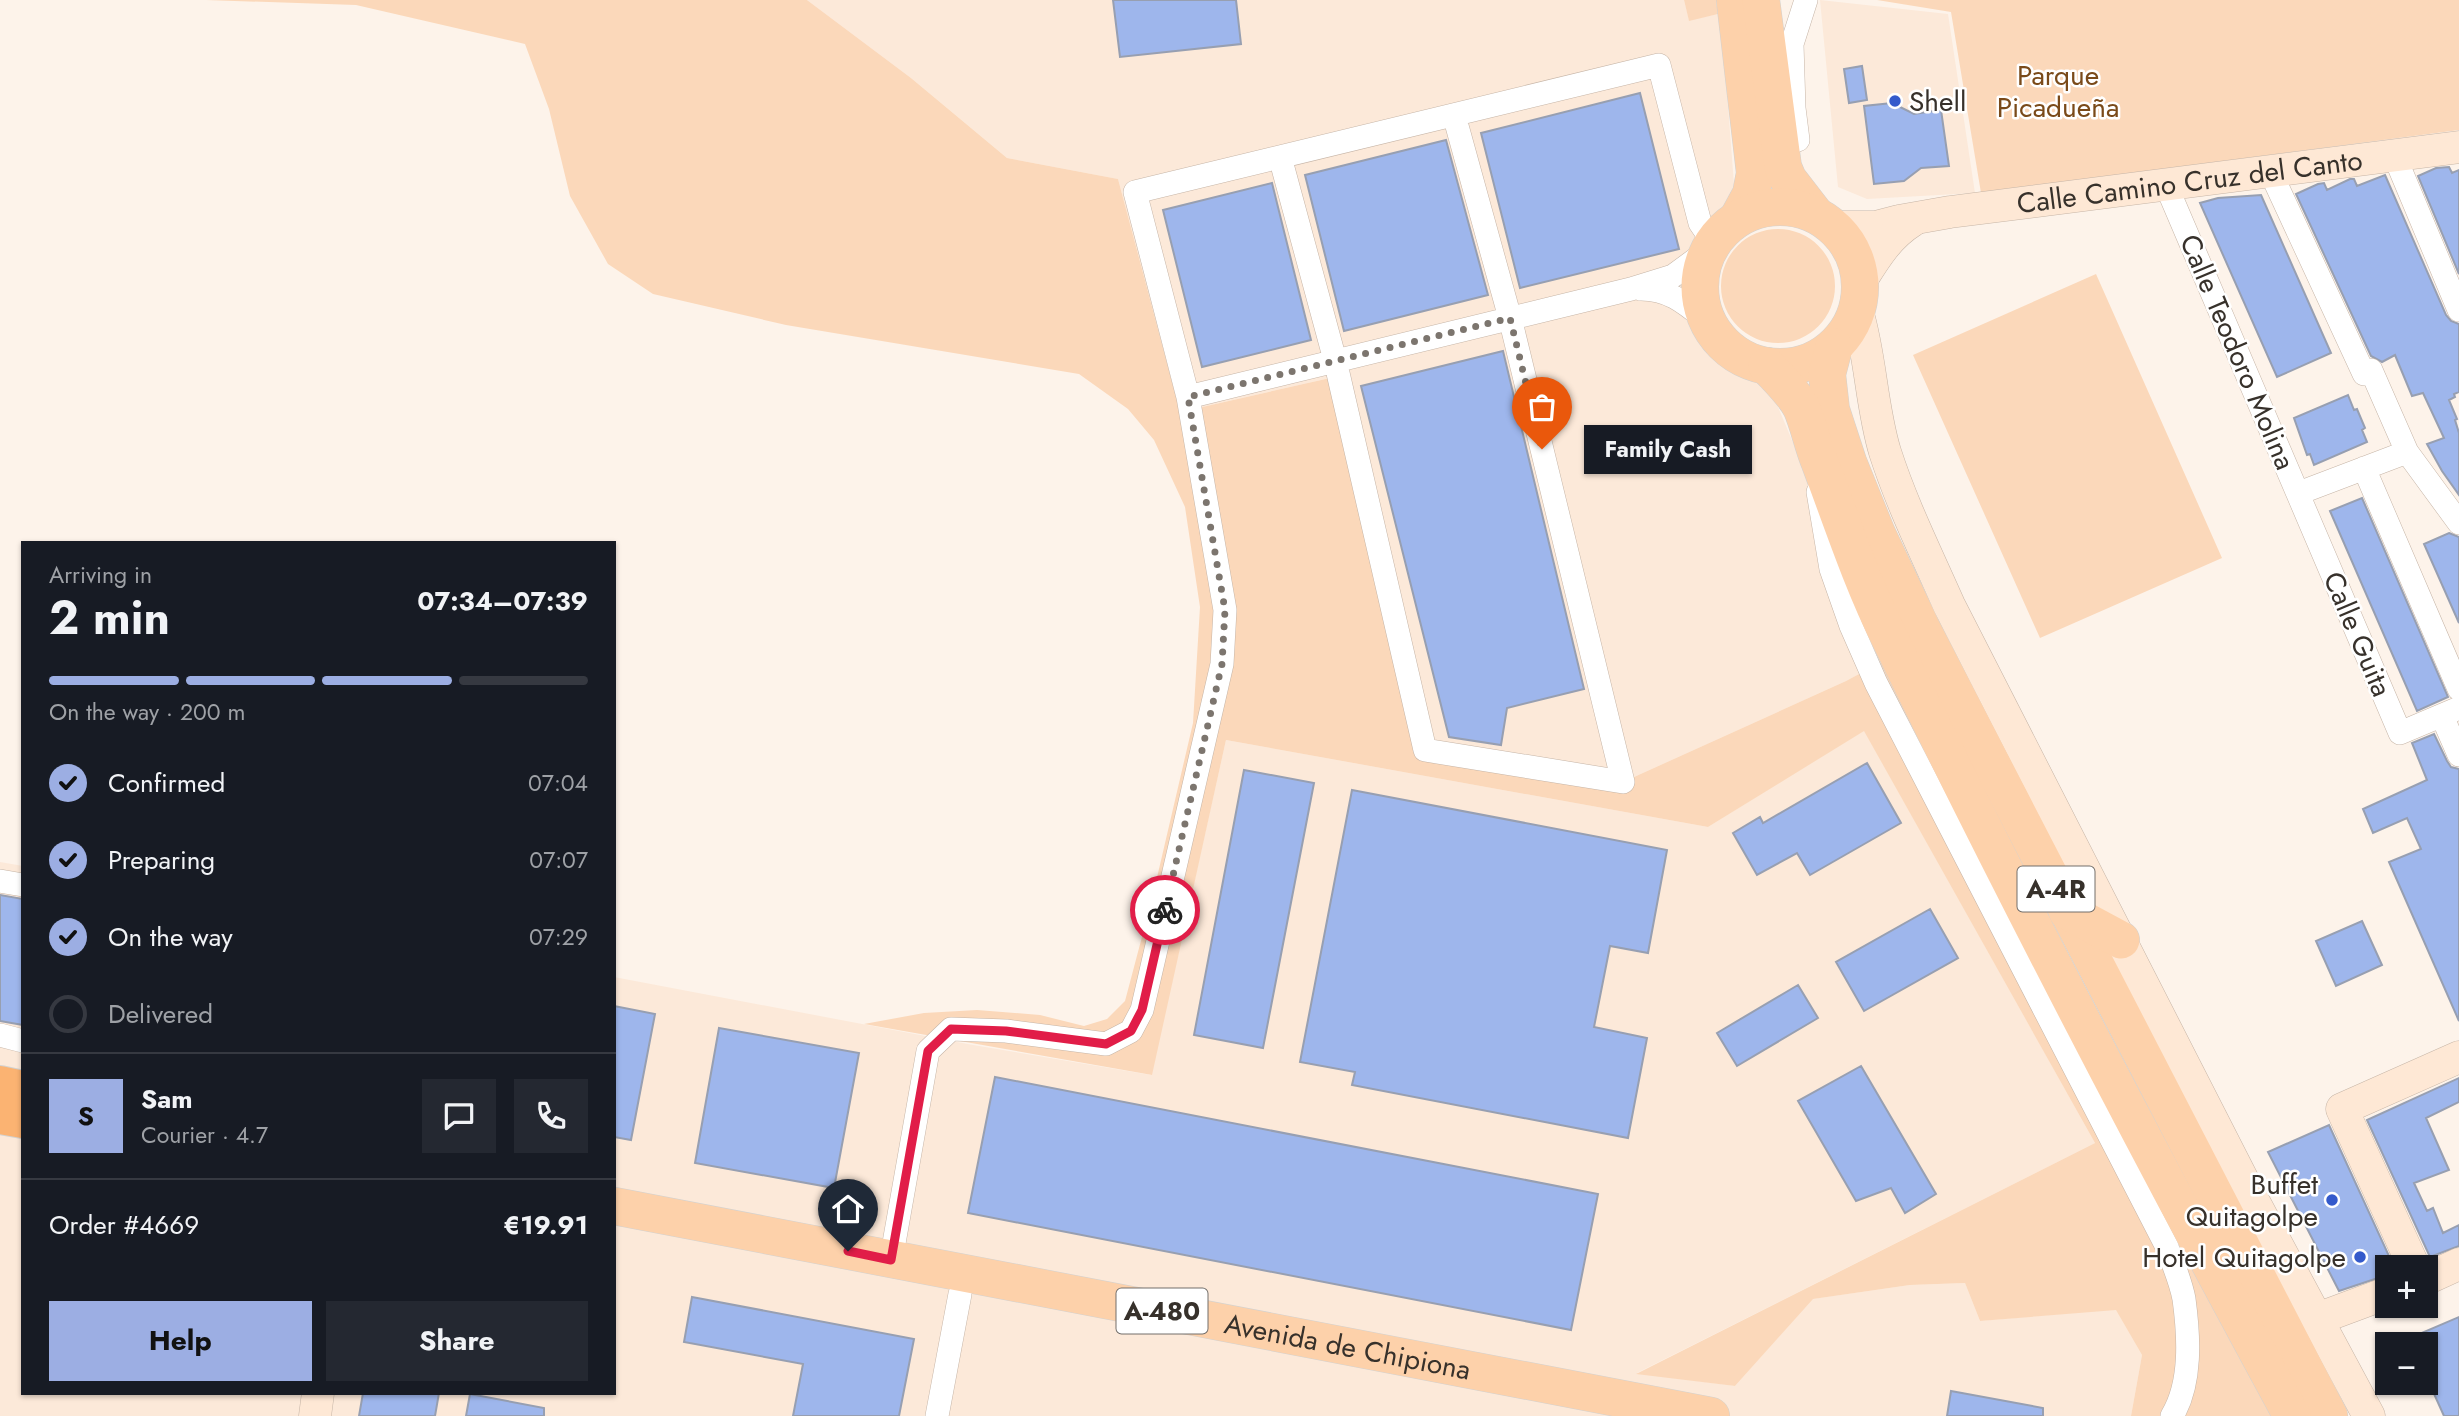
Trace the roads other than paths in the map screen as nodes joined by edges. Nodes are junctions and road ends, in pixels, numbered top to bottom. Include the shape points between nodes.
1 (1735, 0) edge
2 (1761, 0) edge
3 (1806, 0) edge
4 (1454, 114) junction
5 (2459, 147) edge
6 (1280, 157) junction
7 (2395, 157) junction
8 (2270, 171) junction
9 (2166, 185) junction
10 (1818, 214) junction
11 (1919, 217) junction
12 (1719, 237) junction
13 (1631, 289) junction
14 (1859, 296) junction
15 (2459, 310) edge
16 (1510, 318) junction
17 (1706, 320) junction
18 (1834, 347) junction
19 (1335, 360) junction
20 (1767, 366) junction
21 (1188, 397) junction
22 (1808, 434) junction
23 (2407, 452) junction
24 (2364, 468) junction
25 (2299, 493) junction
26 (2459, 523) edge
27 (2459, 689) edge
28 (2450, 712) edge
29 (2459, 755) edge
30 (0, 881) edge
31 (21, 885) edge
32 (2067, 911) junction
33 (2121, 940) junction
34 (0, 1035) edge
35 (21, 1040) edge
36 (2459, 1057) edge
37 (0, 1085) edge
38 (21, 1090) edge
39 (0, 1115) edge
40 (21, 1119) edge
41 (616, 1206) edge
42 (616, 1230) edge
43 (2409, 1255) edge
44 (891, 1260) junction
45 (2459, 1264) edge
46 (2438, 1274) edge
47 (960, 1294) junction
48 (2375, 1297) edge
49 (2317, 1319) junction
50 (318, 1395) edge
51 (315, 1416) edge
52 (937, 1416) edge
53 (1597, 1416) edge
54 (1711, 1416) edge
55 (2172, 1416) edge
56 (2292, 1416) edge
57 (2329, 1416) edge
58 (2368, 1416) edge

1 - 12 main road via 1755,173 1751,194
2 - 10 main road via 1783,167
3 - 10 street via 1793,44 1794,108
4 - 6 street
4 - 12 street via 1660,65 1700,223
4 - 16 street
5 - 7 street, Calle Camino Cruz del Canto
6 - 19 street
6 - 21 street via 1135,192
7 - 8 street, Calle Camino Cruz del Canto
7 - 15 street
8 - 9 street, Calle Camino Cruz del Canto
8 - 23 street via 2364,374 2371,370
9 - 11 street, Calle Camino Cruz del Canto
9 - 25 street, Calle Teodoro Molina
10 - 11 street, Calle Camino Cruz del Canto via 1877,227
10 - 12 main road via 1783,206 1758,209
10 - 14 main road via 1853,253
11 - 14 street, Calle Camino Cruz del Canto via 1898,230 1874,259
12 - 13 street via 1673,276
12 - 17 main road via 1701,268 1699,296
13 - 16 street
13 - 17 street via 1674,295
14 - 18 main road via 1846,332
14 - 33 street via 1876,415 1912,522 1985,677
16 - 19 street
16 - 19 street via 1623,782 1426,750
17 - 20 main road via 1723,345 1745,360
18 - 20 main road via 1790,367
18 - 32 main road, A-4R via 1827,374 1831,410 1877,534
19 - 21 street
20 - 22 main road, A-4R via 1801,408
21 - 44 street via 1225,610 1222,664 1142,1010 1131,1031 1106,1044 951,1029 928,1051
22 - 55 street via 1831,569 1876,683 2168,1247 2183,1297 2187,1337 2186,1372
22 - 56 main road, A-4R via 1888,636 2049,955
23 - 24 street, Calle Teodoro Molina
23 - 26 street
24 - 25 street, Calle Teodoro Molina
24 - 27 street
25 - 28 street, Calle Guita via 2400,733
28 - 29 street, Calle Guita
30 - 31 street
32 - 33 main road
32 - 57 main road, A-4R
33 - 49 street
34 - 35 street
36 - 43 street via 2342,1109
37 - 38 highway
39 - 40 highway
41 - 44 main road, Avenida de Chipiona / A-480
42 - 47 main road, Avenida de Chipiona / A-480
44 - 54 main road, Avenida de Chipiona / A-480
45 - 46 street
47 - 52 street
47 - 53 main road, Avenida de Chipiona / A-480
48 - 49 street
49 - 58 street
50 - 51 street

